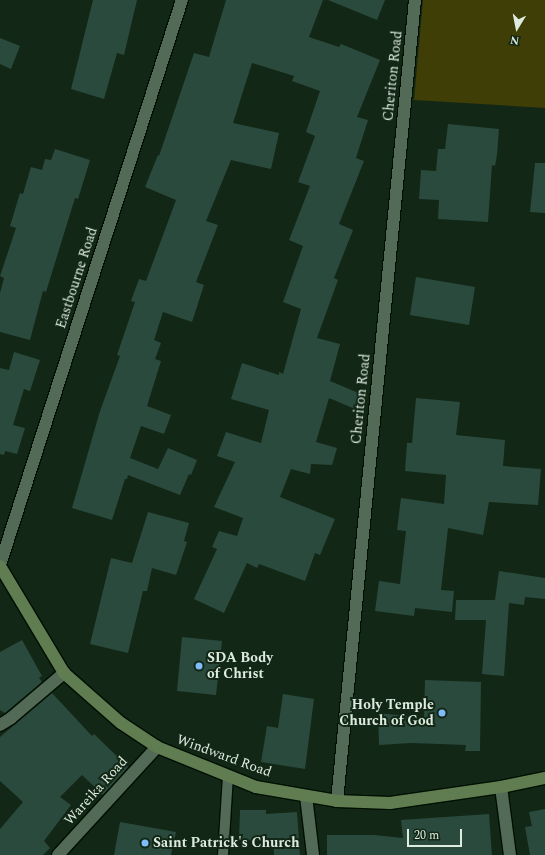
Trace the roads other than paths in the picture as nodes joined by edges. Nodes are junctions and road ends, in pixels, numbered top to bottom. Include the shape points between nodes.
1 (182, 0) edge
2 (415, 0) edge
3 (0, 566) edge
4 (64, 673) junction
5 (0, 725) edge
6 (157, 747) junction
7 (228, 776) junction
8 (545, 778) edge
9 (501, 787) junction
10 (306, 796) junction
11 (337, 801) junction
12 (58, 855) edge
13 (223, 855) edge
14 (313, 855) edge
15 (510, 855) edge

1 - 3 street, Eastbourne Road
2 - 11 street, Cheriton Road
3 - 4 main road, Windward Road
4 - 5 street via 12,718
4 - 6 main road, Windward Road via 121,723
6 - 7 main road, Windward Road
6 - 12 street, Wareika Road
7 - 10 main road, Windward Road via 256,788
7 - 13 lane
8 - 9 main road, Windward Road
9 - 11 main road, Windward Road via 390,803
9 - 15 street
10 - 11 main road, Windward Road
10 - 14 street

